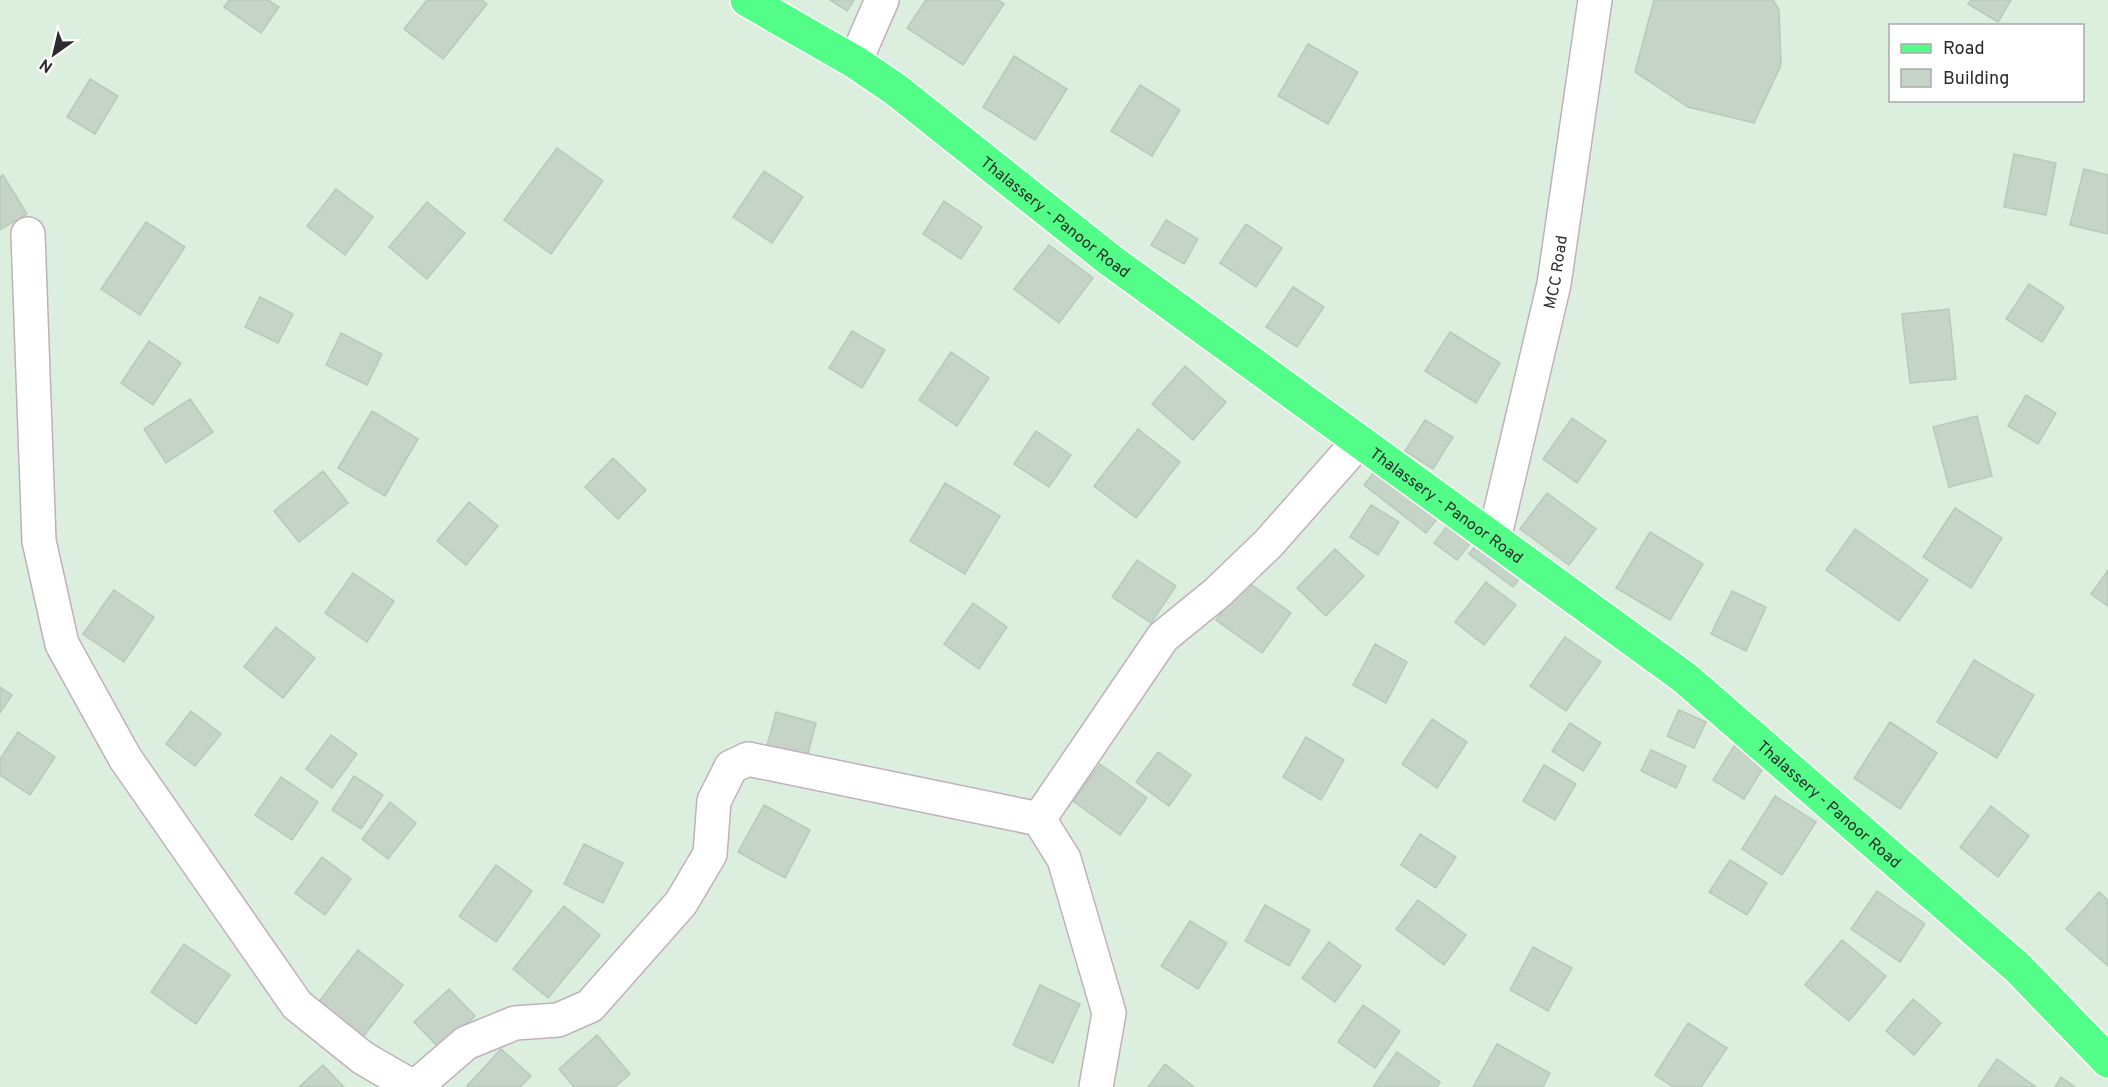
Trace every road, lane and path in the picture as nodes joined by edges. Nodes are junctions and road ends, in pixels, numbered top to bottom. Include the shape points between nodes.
1 (747, 0) edge
2 (882, 0) edge
3 (1595, 0) edge
4 (855, 62) junction
5 (28, 234) dead end
6 (1359, 441) junction
7 (1494, 539) junction
8 (1039, 819) junction
9 (2108, 1061) edge
10 (414, 1087) edge
11 (1096, 1087) edge

1 - 4 main road, Thalassery - Panoor Road
2 - 4 street
3 - 7 street, MCC Road via 1554,284
4 - 6 main road, Thalassery - Panoor Road via 896,89 1110,260
5 - 10 street via 39,541 62,644 125,758 297,1005 363,1058
6 - 7 main road, Thalassery - Panoor Road
6 - 8 street via 1268,544 1163,638
7 - 9 main road, Thalassery - Panoor Road via 1685,678 2017,968
8 - 10 street via 748,759 731,766 714,801 710,854 681,903 590,1006 558,1020 514,1023 466,1043
8 - 11 street via 1064,860 1109,1013

